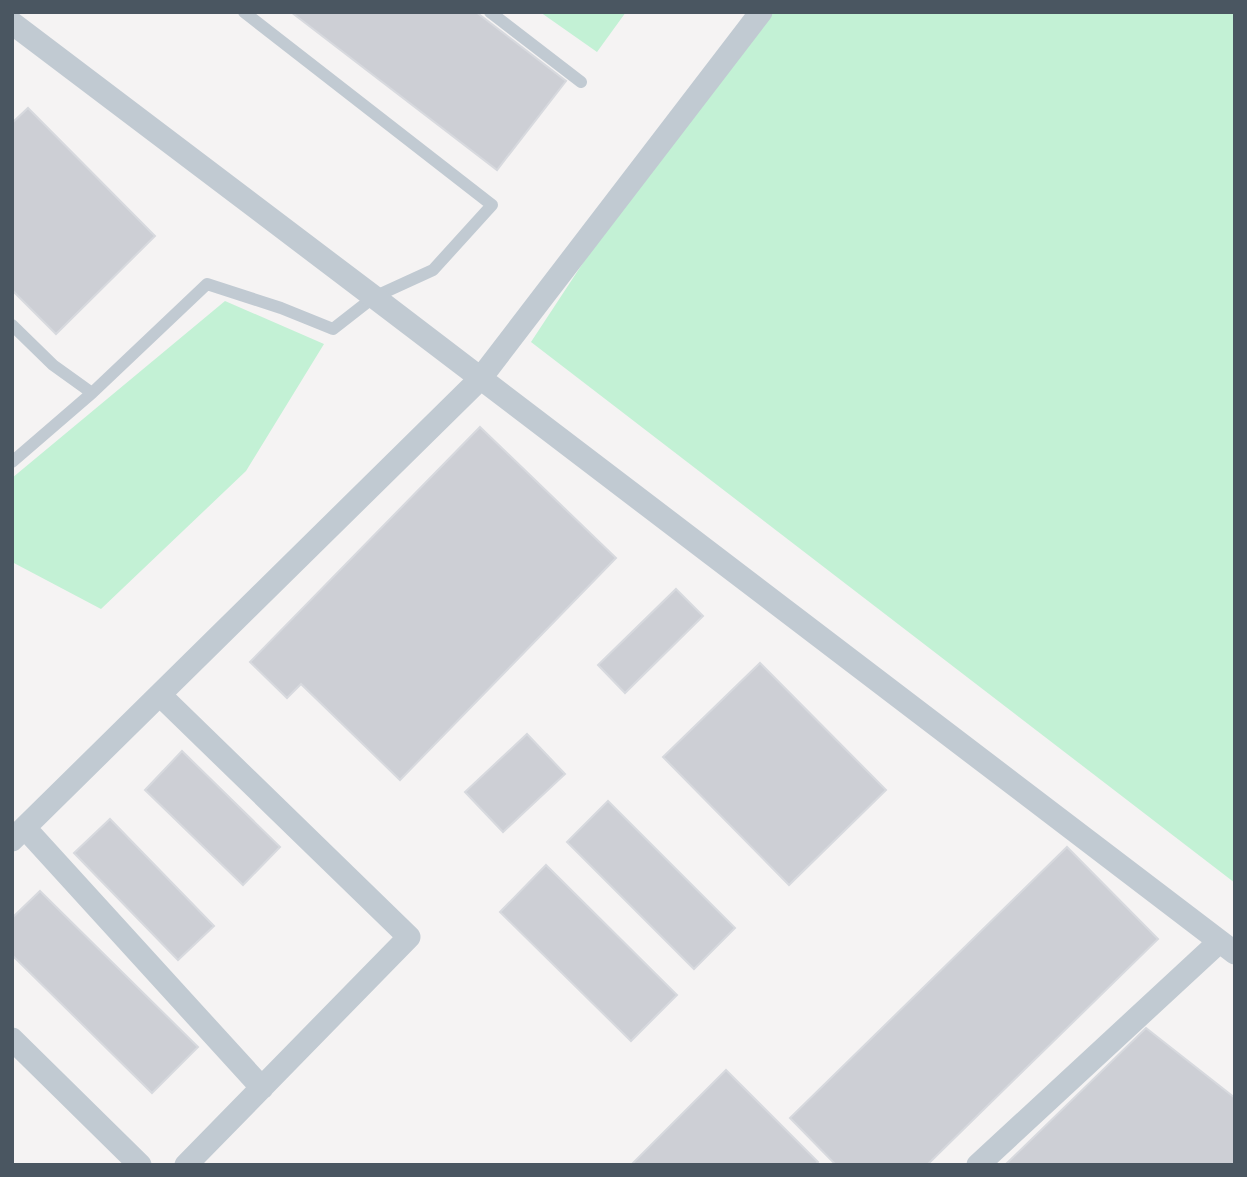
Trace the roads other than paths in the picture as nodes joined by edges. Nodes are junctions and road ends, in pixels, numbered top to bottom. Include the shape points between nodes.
1 (244, 12) edge
2 (490, 12) edge
3 (761, 12) edge
4 (12, 23) edge
5 (581, 82) dead end
6 (374, 297) junction
7 (12, 325) edge
8 (480, 379) junction
9 (92, 393) junction
10 (12, 462) edge
11 (160, 695) junction
12 (18, 834) edge
13 (1227, 948) edge
14 (12, 1040) edge
15 (262, 1088) junction
16 (140, 1165) edge
17 (186, 1165) edge
18 (978, 1165) edge

1 - 6 lane via 492,205 433,270
2 - 5 lane
3 - 8 street
4 - 6 street
6 - 8 street
6 - 9 lane via 333,329 208,284
7 - 9 lane via 53,365
8 - 11 street
8 - 13 street
9 - 10 lane
11 - 12 street
11 - 15 street via 409,937
12 - 15 street
13 - 18 street
14 - 16 street
15 - 17 street

